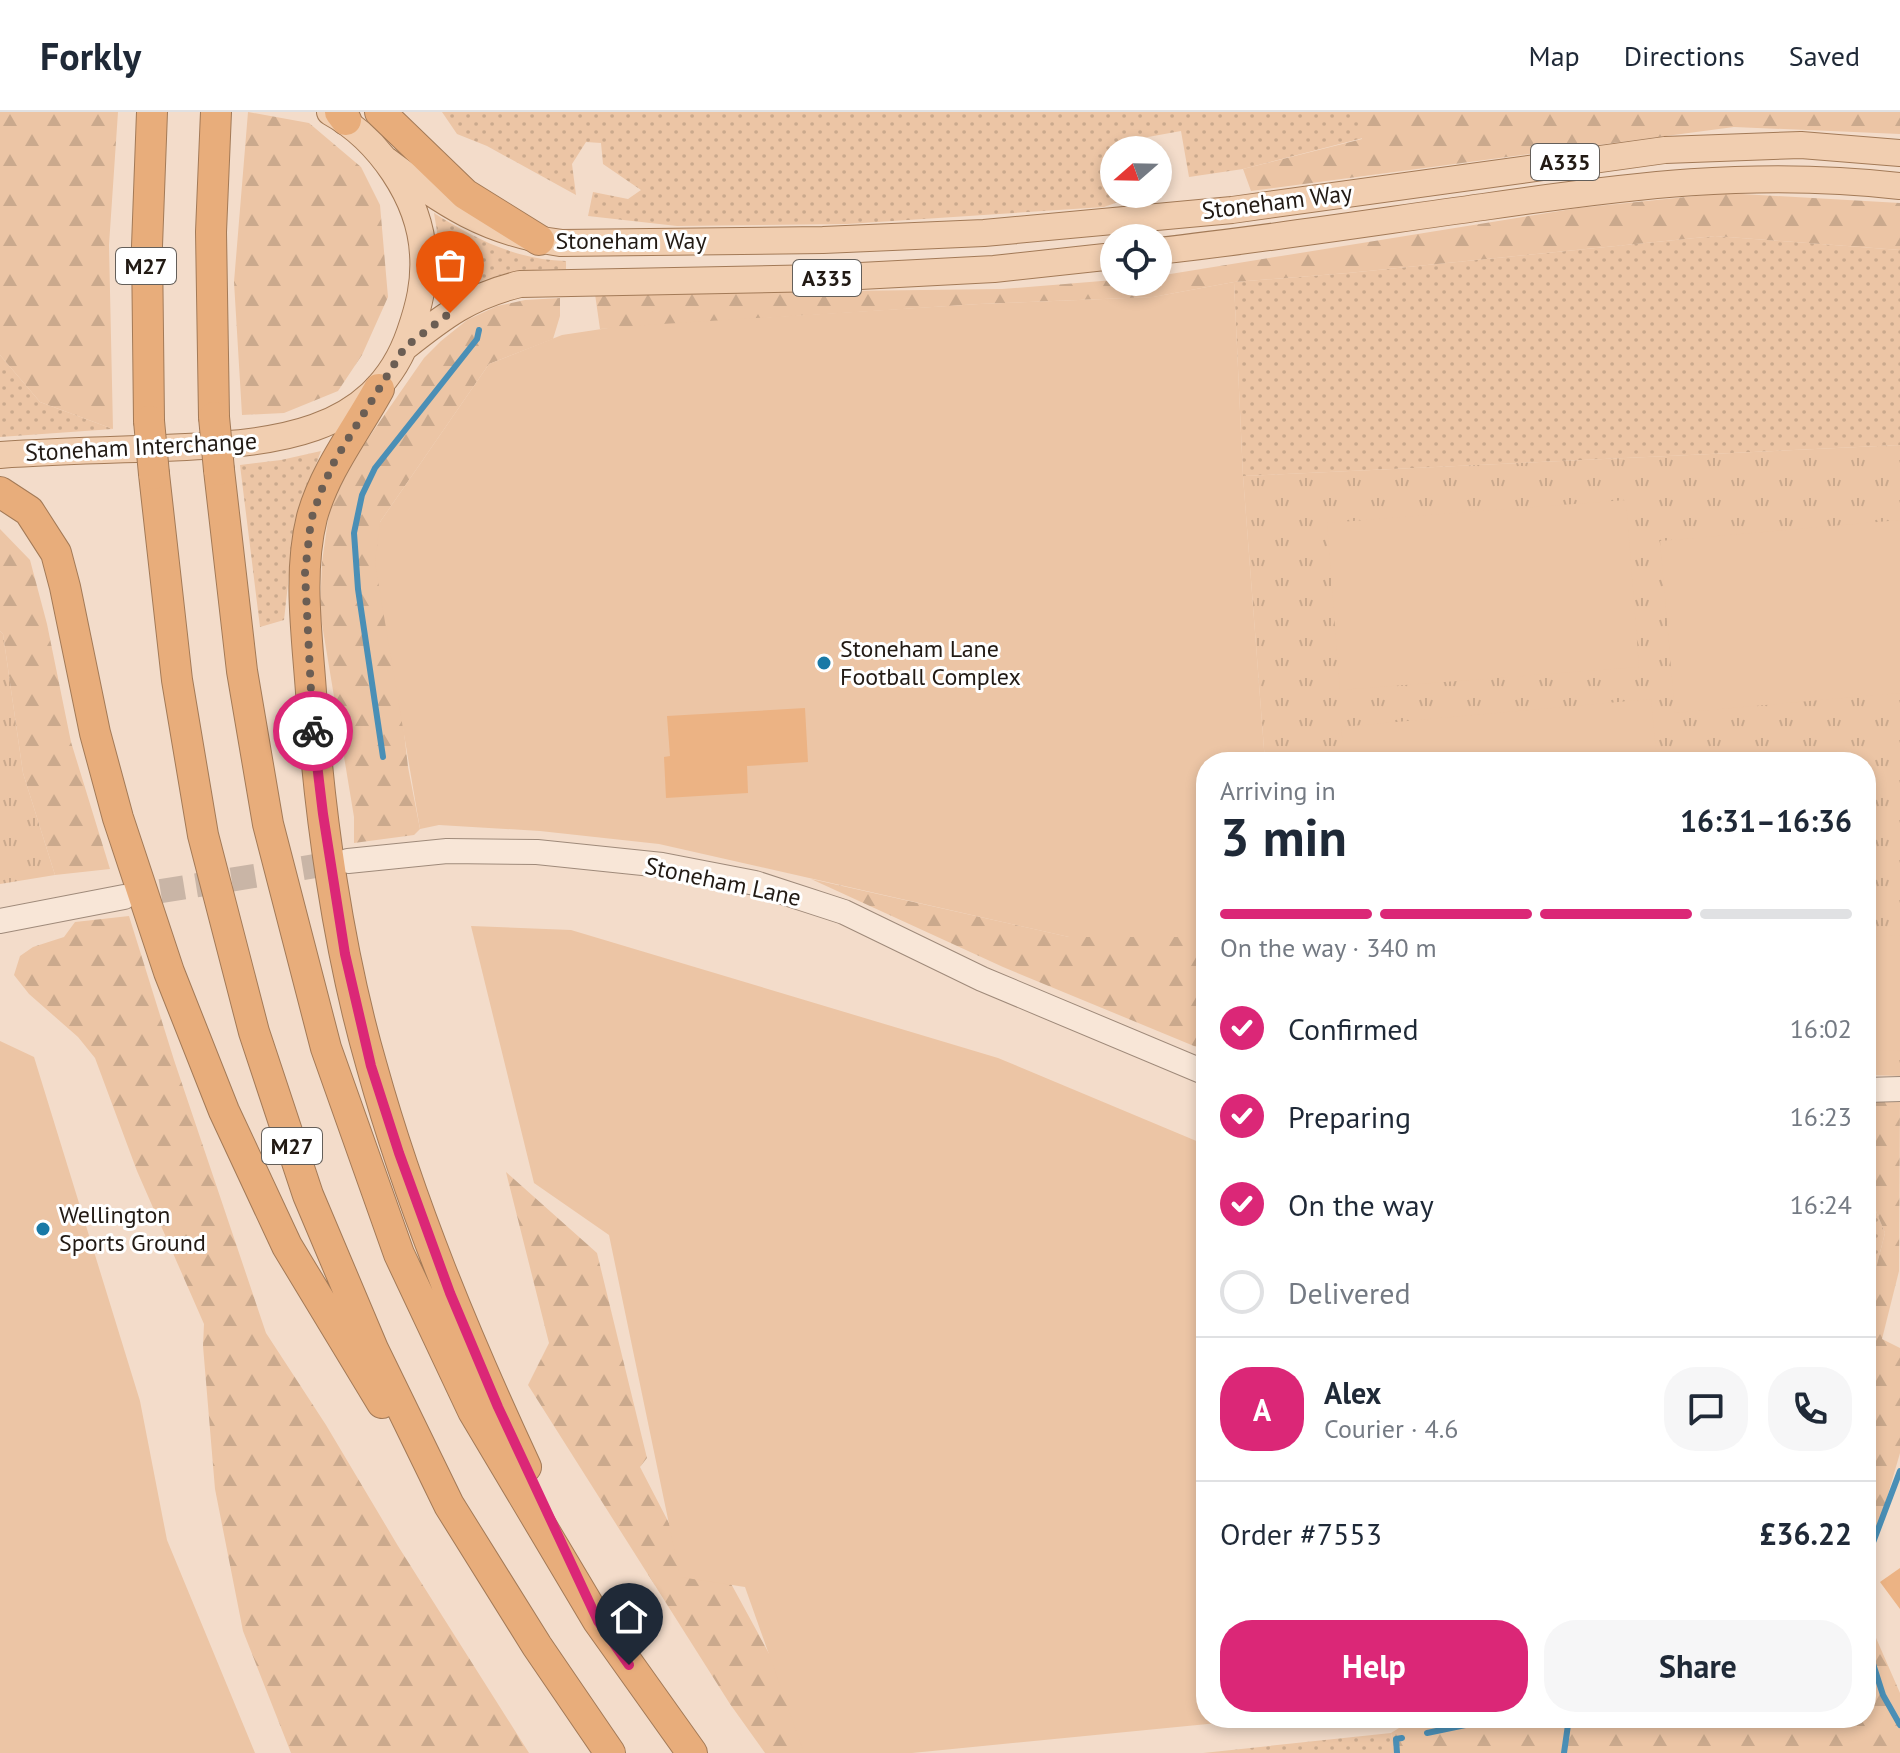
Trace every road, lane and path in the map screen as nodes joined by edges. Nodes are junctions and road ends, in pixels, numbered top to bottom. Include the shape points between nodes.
1 (152, 112) edge
2 (380, 112) edge
3 (216, 113) edge
4 (339, 115) edge
5 (1900, 153) edge
6 (386, 160) junction
7 (1900, 186) edge
8 (539, 240) junction
9 (1172, 249) edge
10 (1100, 258) edge
11 (405, 347) junction
12 (379, 389) junction
13 (0, 455) edge
14 (0, 492) edge
15 (348, 861) tunnel mouth
16 (124, 897) tunnel mouth
17 (0, 921) edge
18 (1196, 1069) edge
19 (1900, 1089) edge
20 (1876, 1090) edge
21 (449, 1505) junction
22 (598, 1621) junction
23 (610, 1753) edge
24 (692, 1753) edge

1 - 21 highway, M27, bridge via 146,260 149,421 177,680 203,835 254,1032 308,1195 373,1349
2 - 8 highway via 465,194
3 - 22 highway, M27, bridge via 211,247 214,417 242,671 268,824 326,1048 399,1254 473,1411
4 - 6 main road, Stoneham Interchange
5 - 8 main road, Stoneham Way / A335 via 1801,145 1665,150 1232,210 984,233
6 - 8 main road, Stoneham Way / A335 via 468,216
6 - 11 main road, Stoneham Interchange via 407,196 423,252 420,295
7 - 9 main road, Stoneham Way / A335 via 1753,177 1685,181
10 - 11 main road, Stoneham Way / A335 via 822,278 520,284 467,302
11 - 12 main road, Stoneham Interchange
12 - 13 main road, Stoneham Interchange via 341,415 284,438
12 - 22 highway, M27 via 321,491 311,520 305,573 314,747 345,954 371,1066 450,1293
14 - 21 highway, M27 via 29,511 56,553 118,818 169,972 224,1111 287,1246
15 - 18 street, Stoneham Lane via 447,851 537,852 662,865 755,883 844,912 982,979
16 - 17 street
19 - 20 street
21 - 23 highway, M27
22 - 24 highway, M27

